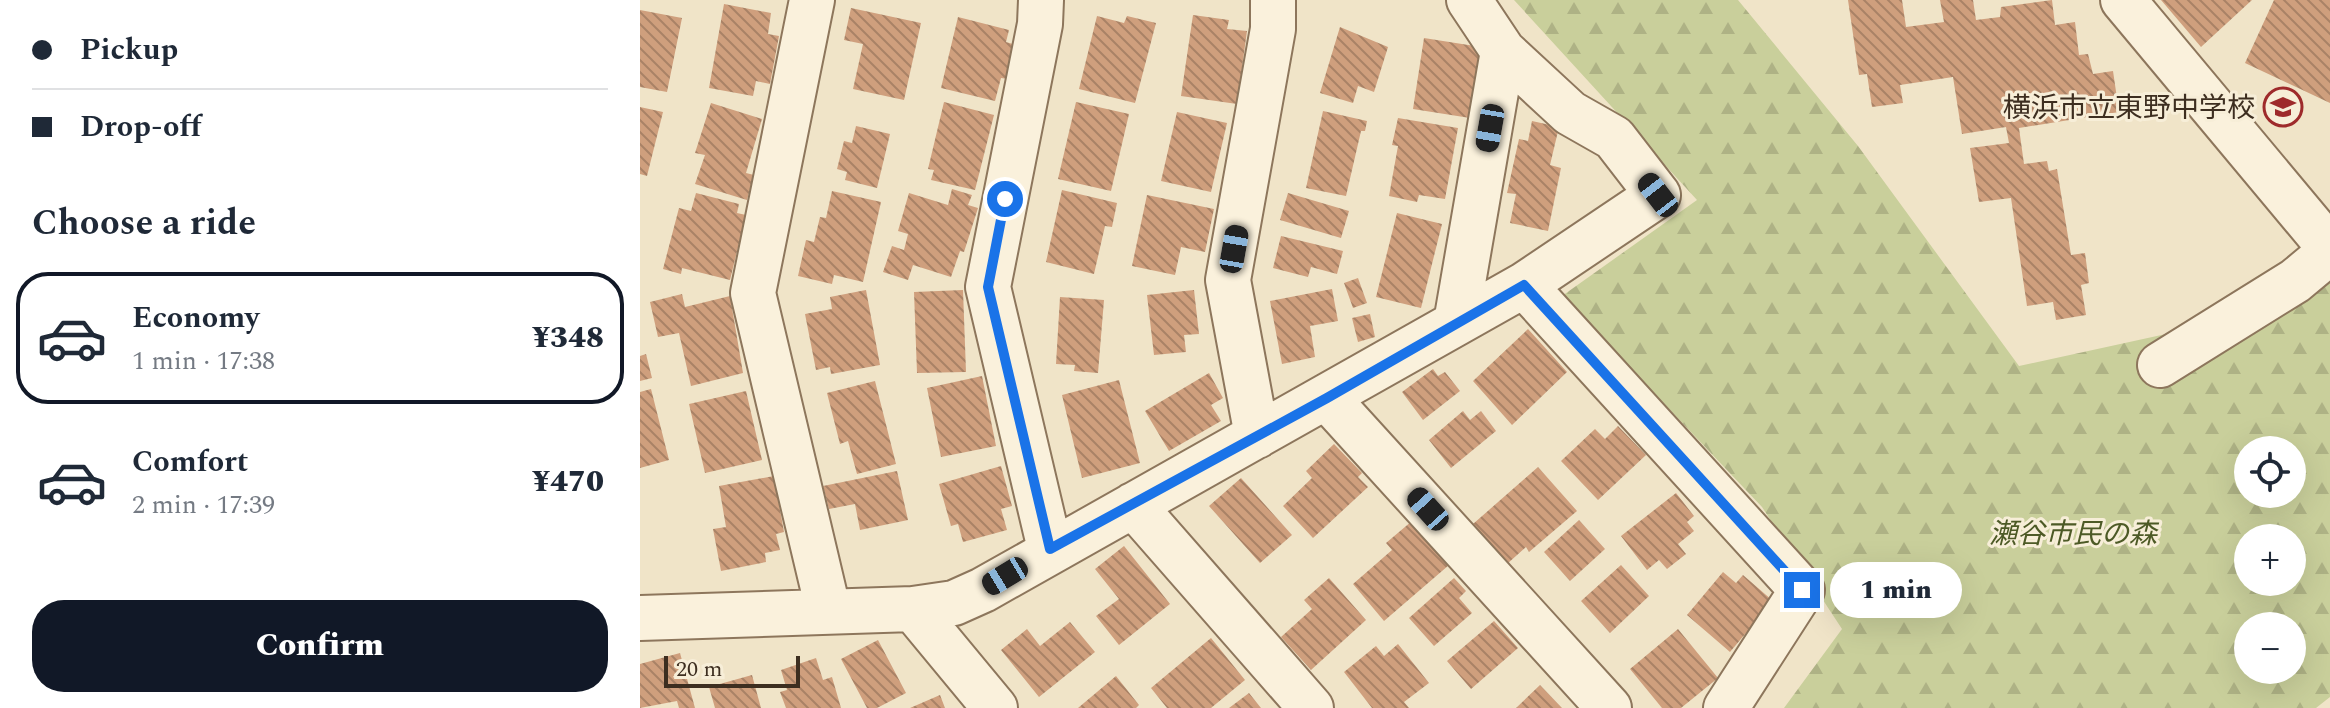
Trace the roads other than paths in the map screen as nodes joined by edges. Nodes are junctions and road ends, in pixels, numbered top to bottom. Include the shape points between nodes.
1 (812, 0) edge
2 (1041, 0) edge
3 (1273, 0) edge
4 (1469, 0) edge
5 (2123, 0) edge
6 (1503, 51) junction
7 (2330, 250) edge
8 (1524, 285) junction
9 (1456, 323) junction
10 (2160, 365) dead end
11 (1327, 398) junction
12 (1257, 436) junction
13 (1133, 505) junction
14 (1050, 549) junction
15 (828, 609) junction
16 (913, 609) junction
17 (640, 618) edge
18 (995, 708) edge
19 (1311, 708) edge
20 (1609, 708) edge
21 (1726, 708) edge

1 - 15 street via 753,293
2 - 14 street via 988,287
3 - 12 street via 1273,29 1228,280
4 - 6 street
5 - 7 street
6 - 8 street via 1570,113 1614,138 1658,195
6 - 9 street
7 - 10 street via 2295,281
8 - 9 street
8 - 21 street via 1802,590
9 - 11 street
11 - 12 street
11 - 20 street
12 - 13 street
13 - 14 street
13 - 19 street
14 - 16 street via 968,596
15 - 16 street
15 - 17 street
16 - 18 street

